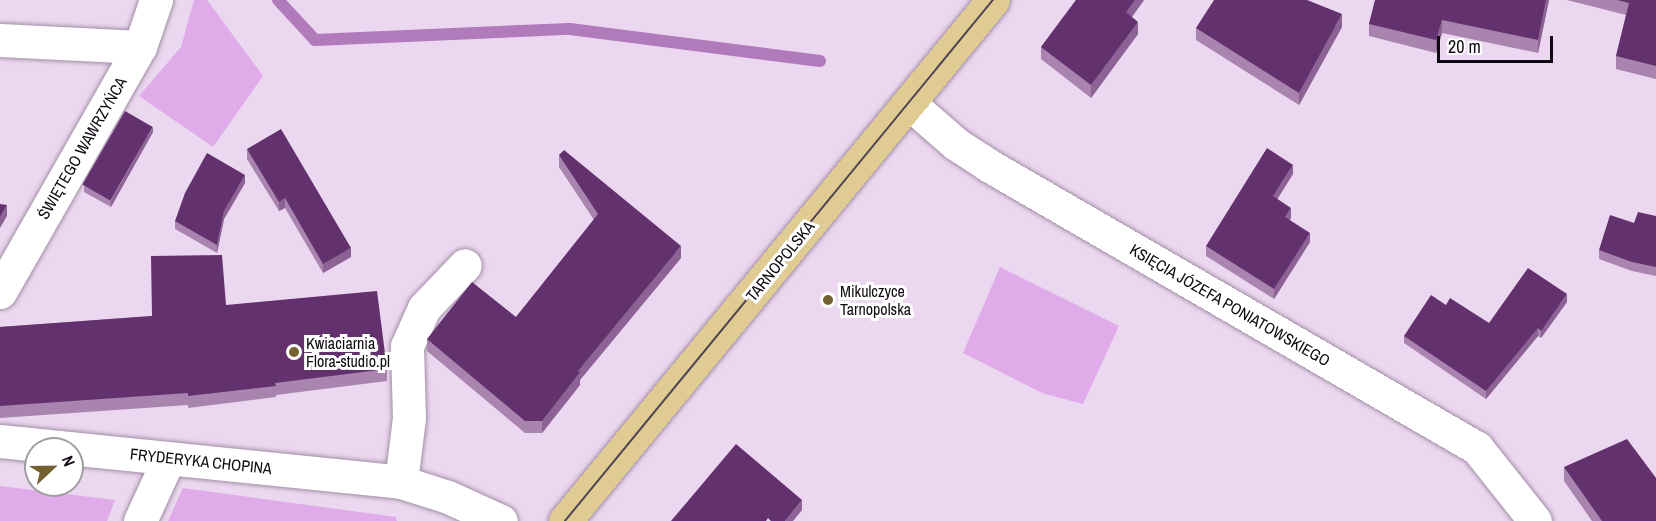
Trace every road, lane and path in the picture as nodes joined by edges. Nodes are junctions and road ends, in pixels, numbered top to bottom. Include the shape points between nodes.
1 (156, 0) edge
2 (993, 0) edge
3 (0, 40) edge
4 (140, 47) junction
5 (909, 104) junction
6 (465, 265) dead end
7 (0, 292) edge
8 (0, 441) edge
9 (169, 458) junction
10 (401, 482) junction
11 (141, 521) edge
12 (501, 521) edge
13 (565, 521) edge
14 (1535, 521) edge

1 - 4 street, ŚWIĘTEGO WAWRZYŃCA
2 - 5 main road, TARNOPOLSKA
3 - 4 street
4 - 7 street, ŚWIĘTEGO WAWRZYŃCA
5 - 13 main road, TARNOPOLSKA
5 - 14 street, KSIĘCIA JÓZEFA PONIATOWSKIEGO via 988,165 1477,447
6 - 10 street via 424,308 407,346 410,418
8 - 9 street, FRYDERYKA CHOPINA
9 - 10 street, FRYDERYKA CHOPINA
9 - 11 street
10 - 12 street, FRYDERYKA CHOPINA via 448,497

